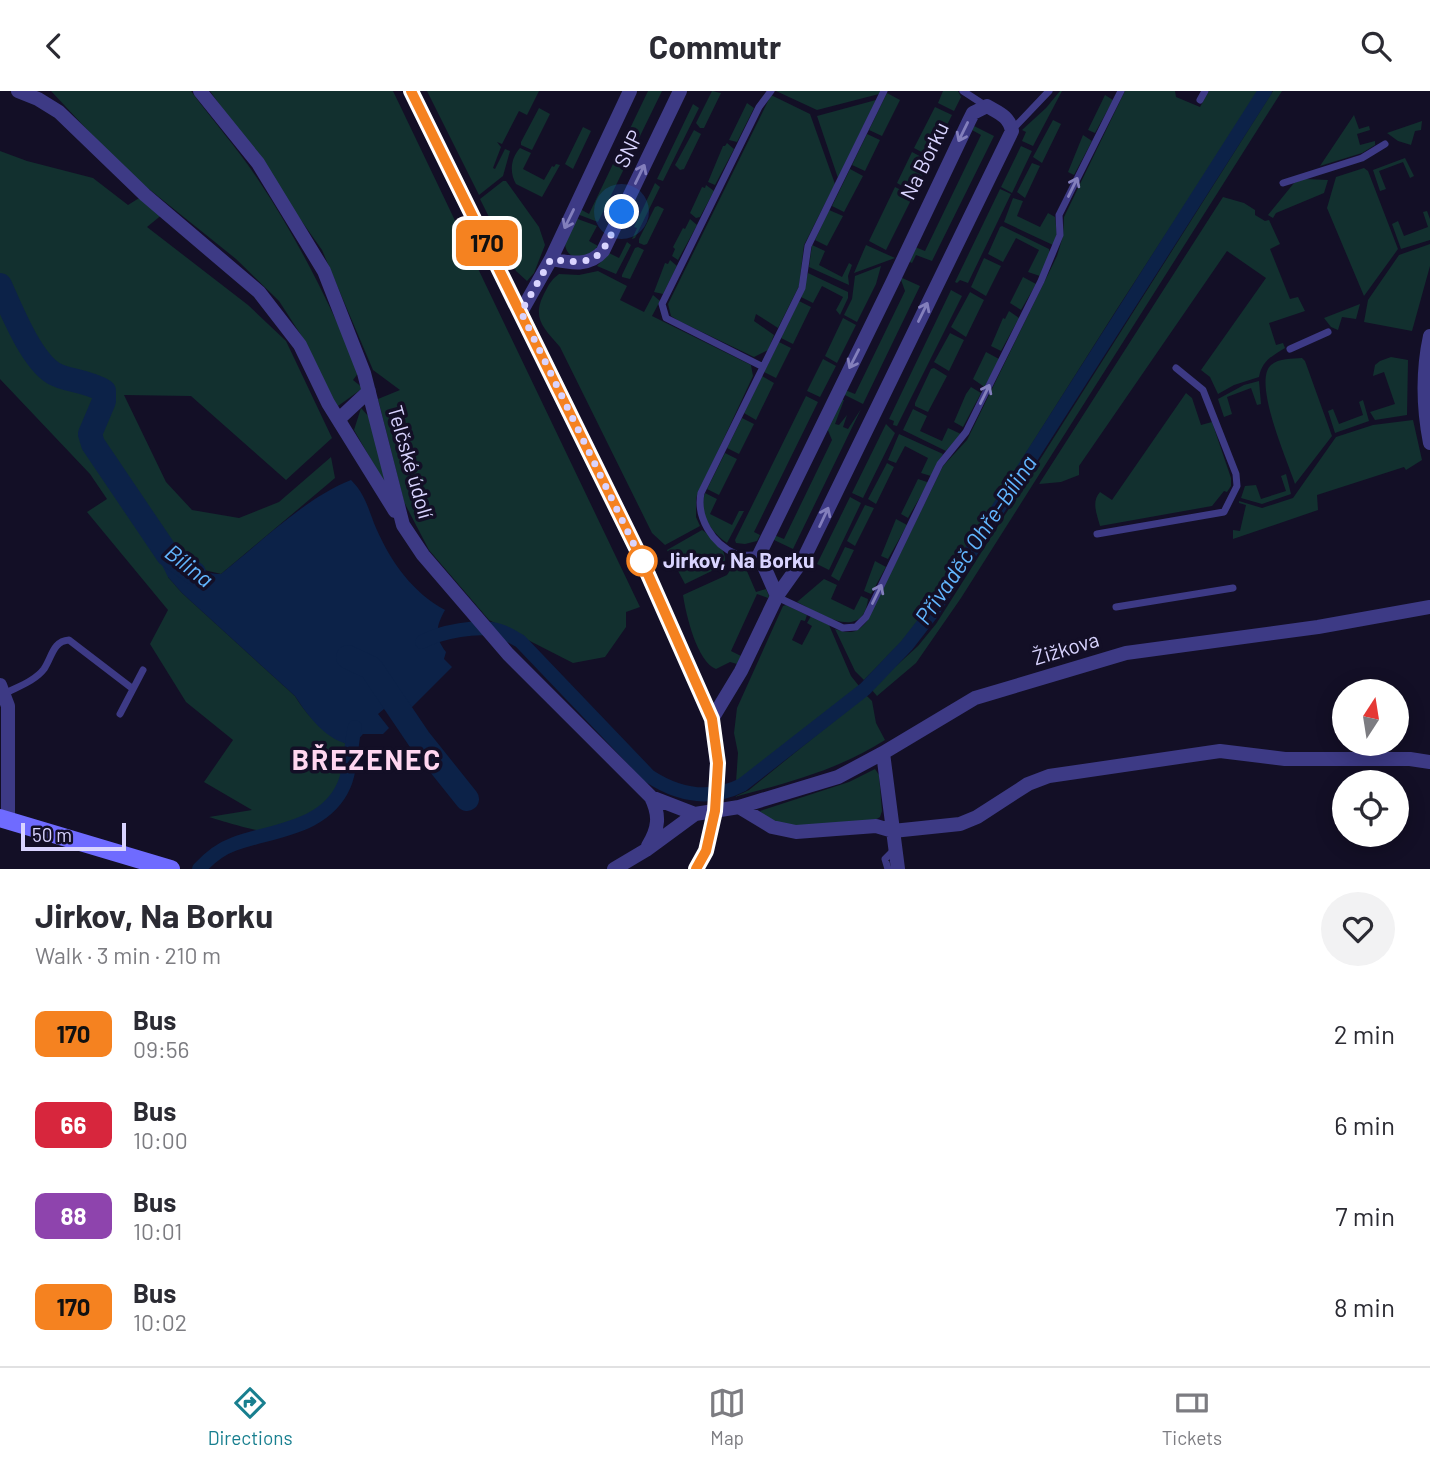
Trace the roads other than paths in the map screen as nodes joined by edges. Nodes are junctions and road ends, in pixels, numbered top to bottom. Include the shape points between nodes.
1 (18, 91) edge
2 (200, 91) edge
3 (411, 91) edge
4 (631, 91) edge
5 (680, 91) edge
6 (771, 91) edge
7 (884, 91) edge
8 (963, 91) edge
9 (1049, 91) edge
10 (1121, 91) edge
11 (1205, 91) edge
12 (1200, 100) dead end
13 (987, 106) junction
14 (1012, 131) junction
15 (1385, 144) dead end
16 (1283, 183) dead end
17 (551, 259) junction
18 (521, 312) junction
19 (1328, 332) dead end
20 (1430, 337) edge
21 (1290, 349) dead end
22 (763, 367) junction
23 (1176, 368) dead end
24 (369, 391) junction
25 (338, 419) junction
26 (1430, 443) edge
27 (403, 525) junction
28 (1097, 534) dead end
29 (759, 555) junction
30 (1233, 588) dead end
31 (777, 596) junction
32 (1115, 607) dead end
33 (1430, 607) edge
34 (143, 670) dead end
35 (133, 689) junction
36 (2, 690) edge
37 (120, 714) dead end
38 (712, 719) junction
39 (883, 753) junction
40 (1430, 762) edge
41 (651, 797) junction
42 (739, 807) junction
43 (695, 814) junction
44 (4, 819) edge
45 (893, 831) junction
46 (646, 850) junction
47 (895, 850) junction
48 (171, 869) edge
49 (614, 869) edge
50 (696, 869) edge
51 (888, 869) edge
52 (898, 869) edge

1 - 25 street via 59,112 145,195 259,292 300,345
2 - 24 street, Telčské údolí via 258,163 324,271
3 - 18 street
4 -> 17 street, SNP
17 -> 5 street, SNP via 584,263 603,251
6 - 22 lane via 662,304 666,319
7 - 22 lane via 808,246 802,288
8 - 13 lane
9 - 14 lane
31 -> 10 lane via 843,628 856,627 866,617 940,464 966,432 1041,281 1060,235 1059,215
11 - 12 lane
13 - 14 street via 1010,121
13 -> 29 street, Na Borku via 972,113
31 -> 14 street via 804,558
15 - 16 lane via 1362,158
17 - 18 street, SNP
18 - 38 street via 639,554
19 - 21 lane
20 - 26 street via 1424,376
22 - 29 lane via 699,505 703,521 721,543 736,554
23 - 28 lane via 1203,390 1237,486 1224,512
24 - 25 street
24 - 27 street, Telčské údolí
25 - 27 street
27 - 41 street, Telčské údolí via 497,642
29 - 31 street
30 - 32 lane
31 - 38 street
33 - 39 street, Žižkova via 1126,653 975,698
34 - 35 lane
35 - 36 lane via 69,640 58,644 38,675
35 - 37 lane
36 - 44 street via 8,706
38 - 50 street, bridge via 718,763 715,811 706,851
39 - 42 street, Žižkova via 838,777
39 - 45 street
40 - 45 street via 1284,759 1220,751 1049,776 960,824
41 - 43 street
41 - 46 street via 658,822
42 - 43 street, Žižkova
42 - 45 street via 772,827 796,832 876,826
43 - 46 street
44 - 48 street
45 - 47 street
46 - 49 street
47 - 51 lane via 886,859
47 - 52 street

